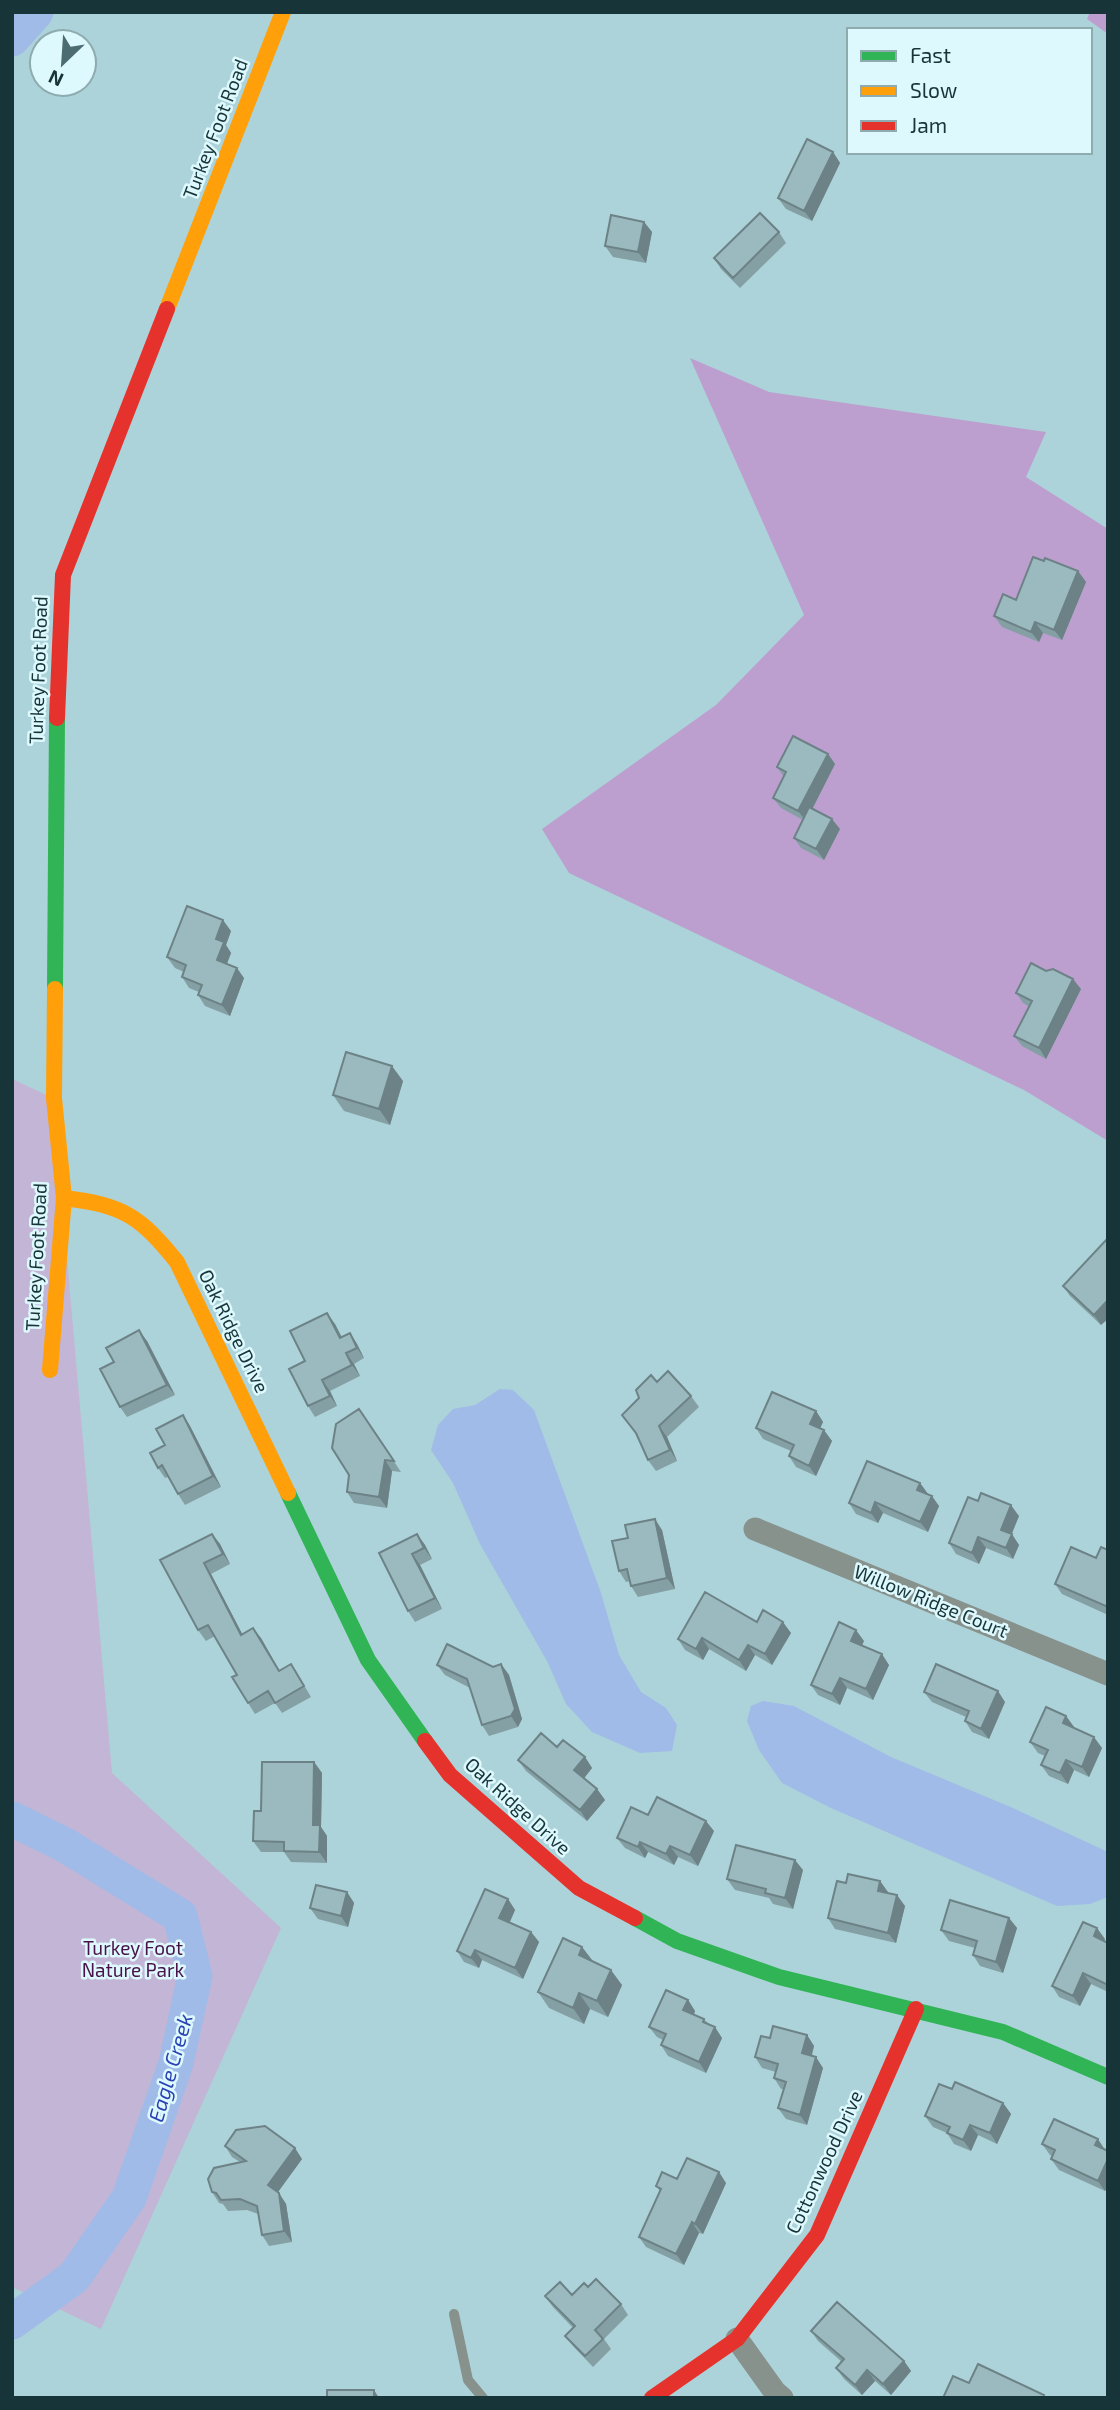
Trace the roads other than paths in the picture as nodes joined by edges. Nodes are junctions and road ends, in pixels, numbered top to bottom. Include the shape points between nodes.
1 (283, 12) edge
2 (64, 1198) junction
3 (50, 1370) dead end
4 (755, 1529) dead end
5 (1108, 1674) edge
6 (916, 2009) junction
7 (1108, 2077) edge
8 (454, 2314) dead end
9 (737, 2339) junction
10 (772, 2394) edge
11 (483, 2398) edge
12 (652, 2398) edge

1 - 2 street, Turkey Foot Road via 63,575 56,739 54,1098
2 - 3 street, Turkey Foot Road
2 - 6 street, Oak Ridge Drive via 101,1202 133,1215 177,1262 368,1660 450,1775 579,1888 677,1941 779,1977
4 - 5 street, Willow Ridge Court
6 - 7 street, Oak Ridge Drive via 1003,2032
6 - 9 street, Cottonwood Drive via 817,2235
8 - 11 lane via 468,2380
9 - 10 street
9 - 12 street, Cottonwood Drive

